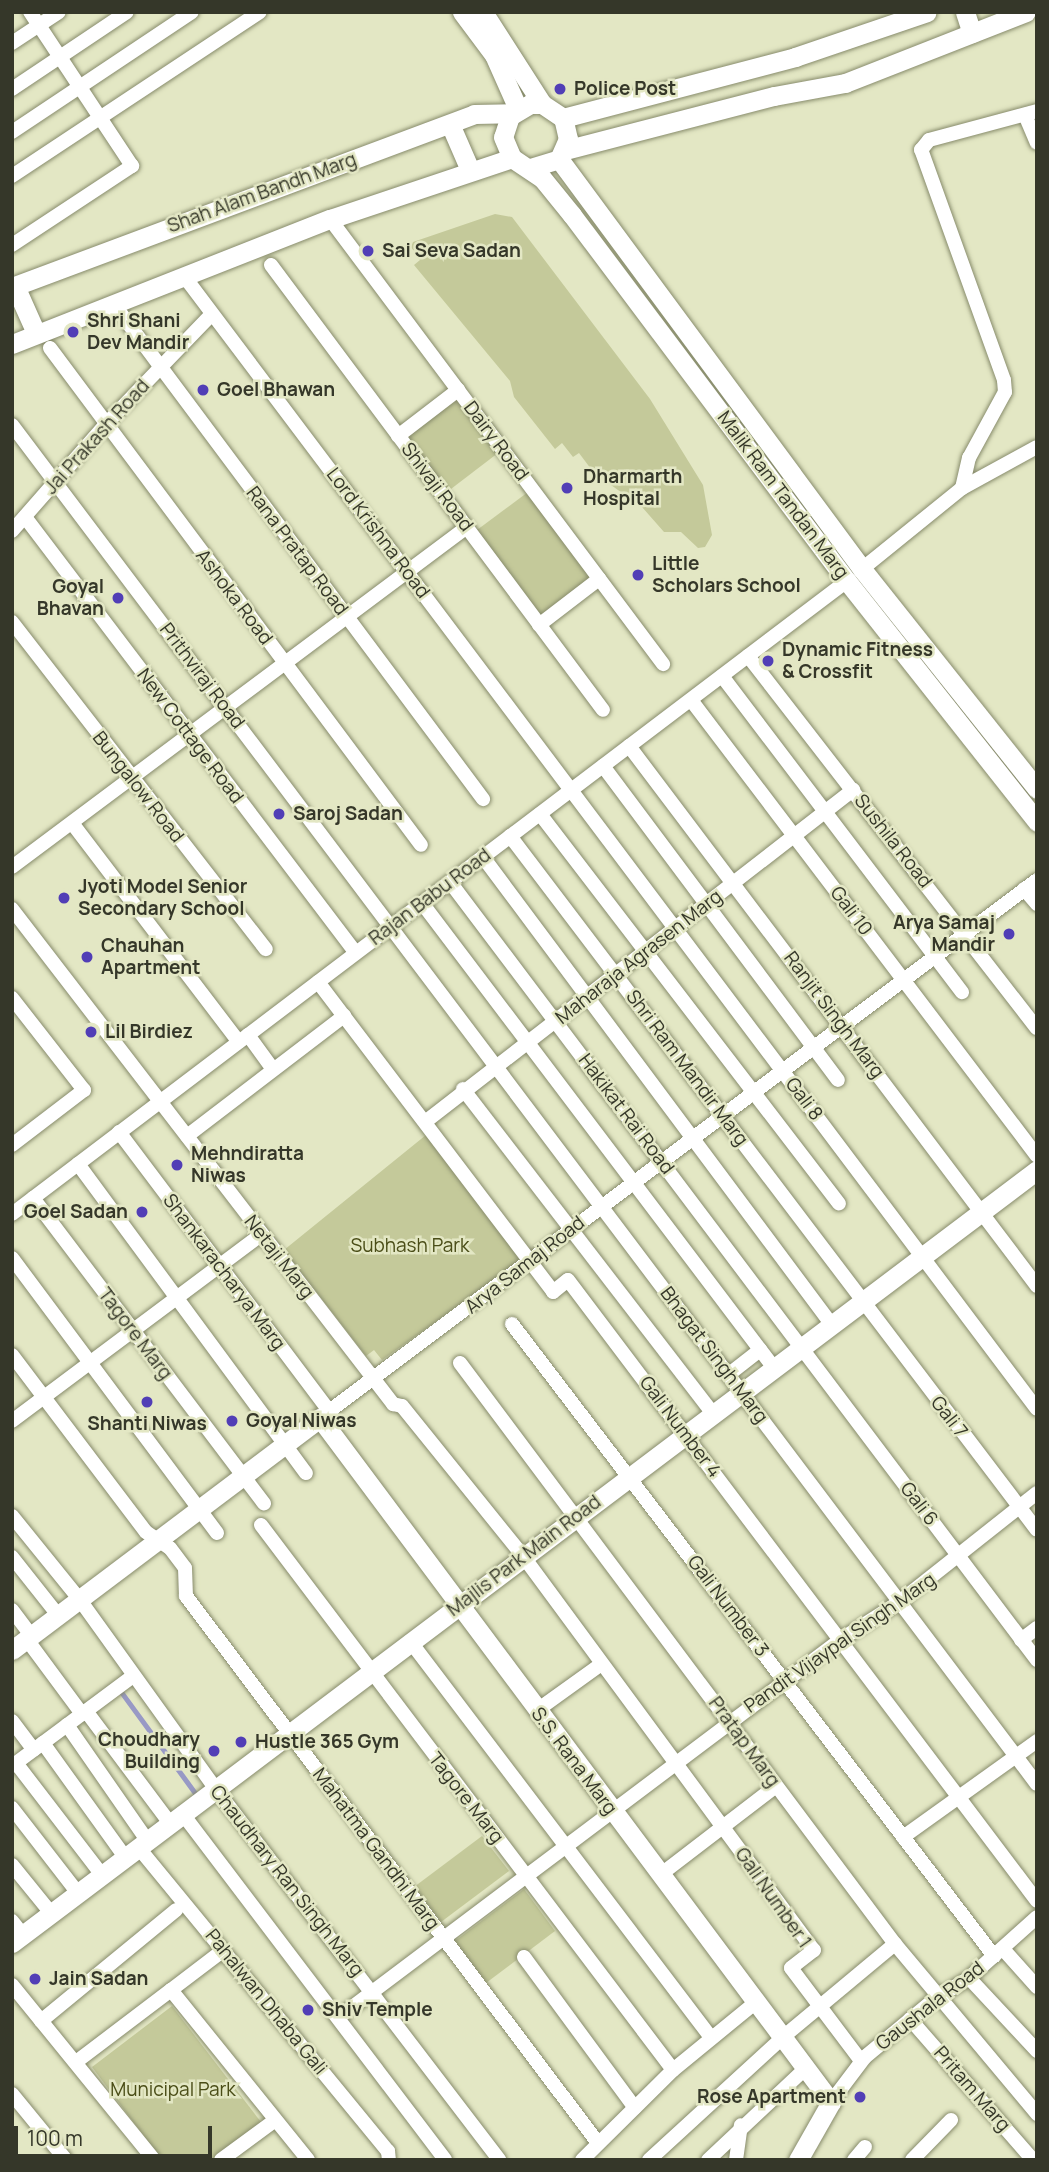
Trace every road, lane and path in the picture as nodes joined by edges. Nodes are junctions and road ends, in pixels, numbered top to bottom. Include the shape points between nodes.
1 (30, 12) edge
2 (59, 12) edge
3 (127, 12) edge
4 (191, 12) edge
5 (260, 12) edge
6 (462, 12) edge
7 (483, 12) edge
8 (927, 12) edge
9 (965, 12) edge
10 (1026, 12) edge
11 (38, 26) junction
12 (972, 33) junction
13 (12, 43) edge
14 (60, 57) junction
15 (80, 87) junction
16 (12, 89) edge
17 (542, 104) junction
18 (516, 111) junction
19 (1031, 113) edge
20 (100, 118) junction
21 (563, 118) junction
22 (450, 124) junction
23 (12, 132) edge
24 (1037, 143) edge
25 (562, 154) junction
26 (512, 158) junction
27 (530, 168) junction
28 (470, 170) junction
29 (12, 176) edge
30 (330, 219) junction
31 (12, 245) edge
32 (271, 265) dead end
33 (184, 276) junction
34 (13, 286) edge
35 (113, 303) junction
36 (212, 314) junction
37 (36, 333) junction
38 (12, 344) edge
39 (50, 348) dead end
40 (160, 368) junction
41 (458, 390) junction
42 (12, 425) edge
43 (105, 425) junction
44 (398, 436) junction
45 (1037, 447) edge
46 (57, 483) junction
47 (962, 488) junction
48 (25, 517) junction
49 (467, 527) junction
50 (12, 531) edge
51 (408, 572) junction
52 (855, 575) junction
53 (599, 579) junction
54 (346, 618) junction
55 (12, 622) edge
56 (539, 625) junction
57 (748, 656) junction
58 (285, 664) junction
59 (663, 664) dead end
60 (722, 676) junction
61 (691, 699) junction
62 (226, 708) junction
63 (603, 710) dead end
64 (189, 735) junction
65 (629, 746) junction
66 (603, 766) junction
67 (131, 780) junction
68 (1037, 789) edge
69 (853, 790) junction
70 (570, 791) junction
71 (482, 799) dead end
72 (824, 813) junction
73 (540, 814) junction
74 (1037, 822) edge
75 (72, 824) junction
76 (510, 836) junction
77 (795, 836) junction
78 (421, 845) dead end
79 (483, 857) junction
80 (12, 867) edge
81 (1037, 880) edge
82 (450, 882) junction
83 (734, 883) junction
84 (1024, 889) junction
85 (422, 903) junction
86 (1037, 904) edge
87 (707, 905) junction
88 (12, 909) edge
89 (391, 927) junction
90 (675, 931) junction
91 (964, 933) junction
92 (266, 949) dead end
93 (647, 952) junction
94 (356, 953) junction
95 (932, 956) junction
96 (617, 975) junction
97 (903, 979) junction
98 (318, 982) junction
99 (962, 992) dead end
100 (12, 998) edge
101 (587, 998) junction
102 (344, 1016) junction
103 (555, 1022) junction
104 (843, 1025) junction
105 (1037, 1028) edge
106 (243, 1038) junction
107 (527, 1043) junction
108 (814, 1047) junction
109 (270, 1065) dead end
110 (496, 1066) junction
111 (782, 1071) junction
112 (838, 1080) dead end
113 (463, 1089) junction
114 (754, 1092) junction
115 (161, 1101) junction
116 (723, 1114) junction
117 (425, 1122) junction
118 (119, 1132) junction
119 (187, 1136) junction
120 (691, 1138) junction
121 (12, 1145) edge
122 (1037, 1156) edge
123 (662, 1160) junction
124 (78, 1164) junction
125 (1037, 1170) edge
126 (632, 1183) junction
127 (33, 1198) junction
128 (839, 1204) dead end
129 (603, 1205) junction
130 (981, 1212) junction
131 (12, 1214) edge
132 (571, 1229) junction
133 (261, 1236) junction
134 (923, 1256) junction
135 (12, 1258) edge
136 (531, 1262) junction
137 (220, 1266) junction
138 (1037, 1286) edge
139 (178, 1300) junction
140 (861, 1303) junction
141 (512, 1324) dead end
142 (832, 1325) junction
143 (132, 1333) junction
144 (802, 1347) junction
145 (760, 1350) junction
146 (12, 1355) edge
147 (460, 1363) dead end
148 (92, 1364) junction
149 (774, 1368) junction
150 (728, 1375) junction
151 (374, 1379) junction
152 (741, 1392) junction
153 (44, 1397) junction
154 (1037, 1409) edge
155 (713, 1414) junction
156 (324, 1415) junction
157 (12, 1422) edge
158 (686, 1434) junction
159 (286, 1446) junction
160 (306, 1473) dead end
161 (630, 1475) junction
162 (246, 1476) junction
163 (1037, 1493) edge
164 (264, 1503) dead end
165 (1019, 1507) junction
166 (202, 1509) junction
167 (578, 1515) junction
168 (12, 1516) edge
169 (261, 1525) dead end
170 (1037, 1531) edge
171 (217, 1533) dead end
172 (156, 1543) junction
173 (523, 1556) junction
174 (12, 1557) edge
175 (959, 1557) junction
176 (80, 1600) junction
177 (898, 1603) junction
178 (458, 1605) junction
179 (12, 1610) edge
180 (58, 1615) junction
181 (1037, 1628) edge
182 (840, 1640) junction
183 (1021, 1640) junction
184 (410, 1641) junction
185 (24, 1643) edge
186 (1037, 1660) edge
187 (600, 1665) junction
188 (368, 1672) junction
189 (134, 1676) junction
190 (785, 1681) junction
191 (537, 1711) junction
192 (84, 1713) junction
193 (12, 1721) edge
194 (729, 1722) junction
195 (67, 1726) junction
196 (288, 1732) junction
197 (1037, 1741) edge
198 (38, 1747) junction
199 (1016, 1757) junction
200 (675, 1763) junction
201 (14, 1765) edge
202 (1037, 1784) edge
203 (776, 1786) junction
204 (215, 1788) junction
205 (958, 1795) junction
206 (12, 1808) edge
207 (612, 1813) junction
208 (176, 1818) junction
209 (721, 1826) junction
210 (903, 1837) junction
211 (568, 1845) junction
212 (136, 1848) junction
213 (12, 1866) edge
214 (102, 1875) junction
215 (660, 1875) junction
216 (526, 1876) junction
217 (78, 1893) junction
218 (1037, 1901) edge
219 (176, 1910) dead end
220 (51, 1913) junction
221 (1037, 1917) edge
222 (16, 1933) edge
223 (443, 1938) junction
224 (895, 1944) junction
225 (999, 1952) junction
226 (217, 1955) dead end
227 (524, 1957) dead end
228 (970, 1978) junction
229 (12, 1986) edge
230 (1037, 1987) edge
231 (171, 1990) junction
232 (372, 1992) junction
233 (936, 1998) junction
234 (755, 2003) junction
235 (820, 2007) junction
236 (339, 2017) junction
237 (911, 2019) junction
238 (41, 2021) junction
239 (712, 2037) junction
240 (782, 2038) junction
241 (1037, 2051) edge
242 (861, 2061) junction
243 (76, 2062) junction
244 (806, 2068) junction
245 (673, 2070) junction
246 (12, 2094) edge
247 (831, 2102) junction
248 (635, 2108) junction
249 (1037, 2114) edge
250 (951, 2120) dead end
251 (274, 2121) junction
252 (741, 2125) junction
253 (598, 2143) junction
254 (865, 2147) dead end
255 (66, 2160) edge
256 (154, 2160) edge
257 (221, 2160) edge
258 (308, 2160) edge
259 (389, 2160) edge
260 (445, 2160) edge
261 (499, 2160) edge
262 (582, 2160) edge
263 (649, 2160) edge
264 (708, 2160) edge
265 (736, 2160) edge
266 (798, 2160) edge
267 (854, 2160) edge
268 (912, 2160) edge
269 (1032, 2160) edge

1 - 11 street
2 - 11 street
3 - 14 street
4 - 15 street
5 - 20 street
6 - 18 street via 494,55
7 - 17 street
8 - 21 street via 795,57
9 - 12 street
10 - 12 street
11 - 13 street
11 - 14 street
12 - 25 street via 845,83 774,96
14 - 15 street
14 - 16 street
15 - 20 street
15 - 23 street
17 - 18 street
17 - 21 street
18 - 22 street, Shah Alam Bandh Marg via 483,112
18 - 26 street via 503,137
19 - 24 street
19 - 47 street via 929,139 922,150 1004,380 1005,392 969,458
20 - 29 street
20 - 31 street via 132,166
21 - 25 street via 568,139
22 - 28 street
22 - 34 street, Shah Alam Bandh Marg
25 - 27 street
25 - 52 street, Malik Ram Tandan Marg
26 - 27 street
26 - 28 street
27 - 52 street, Malik Ram Tandan Marg
28 - 30 street
30 - 33 street
30 - 41 street, Dairy Road
32 - 44 street, Shivaji Road
33 - 35 street
33 - 36 street, Lord Krishna Road
34 - 37 street
35 - 37 street
35 - 40 street, Rana Pratap Road
36 - 40 street, Jai Prakash Road
36 - 51 street, Lord Krishna Road
37 - 38 street
39 - 43 street, Ashoka Road
40 - 43 street, Jai Prakash Road
40 - 54 street, Rana Pratap Road
41 - 44 street
41 - 53 street, Dairy Road
42 - 46 street, Prithviraj Road
43 - 46 street, Jai Prakash Road
43 - 58 street, Ashoka Road
44 - 49 street, Shivaji Road
45 - 47 street, Rajan Babu Road
46 - 48 street, Jai Prakash Road
46 - 62 street, Prithviraj Road
47 - 52 street, Rajan Babu Road
48 - 50 street, Jai Prakash Road
48 - 64 street, New Cottage Road
49 - 51 street
49 - 56 street, Shivaji Road
51 - 54 street
51 - 70 street, Lord Krishna Road
52 - 57 street, Rajan Babu Road
52 - 68 street, Malik Ram Tandan Marg
52 - 74 street, Malik Ram Tandan Marg
53 - 56 street
53 - 59 street, Dairy Road
54 - 58 street
54 - 71 street, Rana Pratap Road
55 - 67 street, Bungalow Road
56 - 63 street, Shivaji Road
57 - 60 street, Rajan Babu Road
57 - 69 street, Sushila Road
58 - 62 street
58 - 78 street, Ashoka Road
60 - 61 street, Rajan Babu Road
60 - 72 street
61 - 65 street, Rajan Babu Road
61 - 77 street, Gali 10
62 - 64 street
62 - 89 street, Prithviraj Road
64 - 67 street
64 - 94 street, New Cottage Road
65 - 66 street, Rajan Babu Road
65 - 83 street, Ranjit Singh Marg
66 - 70 street, Rajan Babu Road
66 - 87 street
67 - 75 street
67 - 92 street, Bungalow Road
69 - 72 street, Maharaja Agrasen Marg
69 - 91 street, Sushila Road
70 - 73 street, Rajan Babu Road
70 - 90 street, Gali 8
72 - 77 street, Maharaja Agrasen Marg
72 - 95 street
73 - 76 street, Rajan Babu Road
73 - 93 street
75 - 80 street
75 - 106 street
76 - 79 street, Rajan Babu Road
76 - 96 street, Shri Ram Mandir Marg
77 - 83 street, Maharaja Agrasen Marg
77 - 97 street, Gali 10
79 - 82 street, Rajan Babu Road
79 - 101 street
81 - 84 street, Arya Samaj Road
82 - 85 street, Rajan Babu Road
82 - 103 street, Hakikat Rai Road
83 - 87 street, Maharaja Agrasen Marg
83 - 104 street, Ranjit Singh Marg
84 - 86 street
84 - 91 street, Arya Samaj Road
85 - 89 street, Rajan Babu Road
85 - 107 street
87 - 90 street, Maharaja Agrasen Marg
87 - 108 street
88 - 115 street, Netaji Marg
89 - 94 street, Rajan Babu Road
89 - 110 street, Bhagat Singh Marg
90 - 93 street, Maharaja Agrasen Marg
90 - 111 street, Gali 8
91 - 95 street, Arya Samaj Road
91 - 105 street, Sushila Road
93 - 96 street, Maharaja Agrasen Marg
93 - 114 street
94 - 98 street, Rajan Babu Road
95 - 97 street, Arya Samaj Road
95 - 99 street
96 - 101 street, Maharaja Agrasen Marg
96 - 116 street, Shri Ram Mandir Marg
97 - 104 street, Arya Samaj Road
97 - 122 street, Gali 10
98 - 102 street, Gali Number 4
98 - 106 street, Rajan Babu Road
100 - 121 street via 84,1090
101 - 103 street, Maharaja Agrasen Marg
101 - 120 street
102 - 117 street, Gali Number 4
102 - 119 street
103 - 107 street, Maharaja Agrasen Marg
103 - 123 street, Hakikat Rai Road
104 - 108 street, Arya Samaj Road
104 - 130 street, Ranjit Singh Marg
106 - 109 street
106 - 115 street, Rajan Babu Road
107 - 110 street, Maharaja Agrasen Marg
107 - 126 street
108 - 111 street, Arya Samaj Road
108 - 112 street
110 - 113 street, Maharaja Agrasen Marg
110 - 129 street, Bhagat Singh Marg
111 - 114 street, Arya Samaj Road
111 - 134 street, Gali 8
113 - 117 street, Maharaja Agrasen Marg
113 - 132 street
114 - 116 street, Arya Samaj Road
114 - 128 street
115 - 118 street, Rajan Babu Road
115 - 119 street, Netaji Marg
116 - 120 street, Arya Samaj Road
116 - 140 street, Shri Ram Mandir Marg
117 - 136 street, Gali Number 4
118 - 124 street, Rajan Babu Road
118 - 137 street, Shankaracharya Marg
119 - 133 street, Netaji Marg
120 - 123 street, Arya Samaj Road
120 - 142 street
123 - 126 street, Arya Samaj Road
123 - 144 street, Hakikat Rai Road
124 - 127 street, Rajan Babu Road
124 - 139 street
125 - 130 street, Majlis Park Main Road
126 - 129 street, Arya Samaj Road
126 - 145 street
127 - 131 street, Rajan Babu Road
127 - 143 street, Tagore Marg
129 - 132 street, Arya Samaj Road
129 - 150 street, Bhagat Singh Marg
130 - 134 street, Majlis Park Main Road
130 - 138 street, Ranjit Singh Marg
132 - 136 street, Arya Samaj Road
132 - 155 street
133 - 137 street
133 - 151 street, Netaji Marg
134 - 140 street, Majlis Park Main Road
134 - 154 street, Gali 8
135 - 148 street
136 - 151 street, Arya Samaj Road
136 - 158 street, Gali Number 4 via 553,1292 568,1280
137 - 139 street
137 - 156 street, Shankaracharya Marg
139 - 143 street
139 - 159 street
140 - 142 street, Majlis Park Main Road
140 - 165 street, Gali 7
141 - 161 street, Gali Number 3
142 - 144 street, Majlis Park Main Road
143 - 148 street
143 - 162 street, Tagore Marg
144 - 149 street, Majlis Park Main Road
144 - 175 street, Gali 6
145 - 149 street
145 - 150 street
146 - 153 street, Mahatma Gandhi Marg
147 - 167 street, Pratap Marg
148 - 153 street
148 - 166 street
149 - 152 street, Majlis Park Main Road
150 - 152 street, Bhagat Singh Marg
151 - 156 street, Arya Samaj Road
151 - 173 street, Netaji Marg via 393,1404 402,1406
152 - 155 street, Majlis Park Main Road
152 - 177 street, Bhagat Singh Marg
153 - 157 street
153 - 172 street, Mahatma Gandhi Marg
155 - 158 street, Majlis Park Main Road
156 - 159 street, Arya Samaj Road
156 - 178 street, S.S. Rana Marg
158 - 161 street, Majlis Park Main Road
158 - 182 street, Gali Number 4
159 - 160 street
159 - 162 street, Arya Samaj Road
161 - 167 street, Majlis Park Main Road
161 - 190 street, Gali Number 3
162 - 164 street, Tagore Marg
162 - 166 street, Arya Samaj Road
163 - 165 street, Pandit Vijaypal Singh Marg
165 - 170 street, Gali 7
165 - 175 street, Pandit Vijaypal Singh Marg
166 - 171 street
166 - 172 street, Arya Samaj Road
167 - 173 street, Majlis Park Main Road
167 - 194 street, Pratap Marg
168 - 176 street, Chaudhary Ran Singh Marg
169 - 188 street, Tagore Marg
172 - 176 street, Arya Samaj Road
172 - 196 street, Mahatma Gandhi Marg via 170,1548 185,1568 186,1596
173 - 178 street, Majlis Park Main Road
173 - 187 street, Gali Number 1
174 - 180 street
175 - 177 street, Pandit Vijaypal Singh Marg
175 - 183 street, Gali 6
176 - 180 street, Arya Samaj Road
176 - 189 street, Chaudhary Ran Singh Marg
177 - 182 street, Pandit Vijaypal Singh Marg
177 - 199 street, Bhagat Singh Marg
178 - 184 street, Majlis Park Main Road
178 - 191 street, S.S. Rana Marg
179 - 185 street
180 - 185 street, Arya Samaj Road
181 - 183 street
182 - 190 street, Pandit Vijaypal Singh Marg
182 - 205 street, Gali Number 4
183 - 186 street, Gali 6
184 - 188 street, Majlis Park Main Road
184 - 211 street
185 - 192 street
187 - 191 street
187 - 200 street, Gali Number 1
188 - 196 street, Majlis Park Main Road
188 - 216 street, Tagore Marg
189 - 192 street
189 - 204 street, Chaudhary Ran Singh Marg
190 - 194 street, Pandit Vijaypal Singh Marg
190 - 210 street, Gali Number 3
191 - 207 street, S.S. Rana Marg
192 - 195 street
192 - 208 street
193 - 198 street
194 - 200 street, Pandit Vijaypal Singh Marg
194 - 203 street, Pratap Marg
195 - 198 street
195 - 212 street
196 - 204 street, Majlis Park Main Road
196 - 223 street, Mahatma Gandhi Marg
197 - 199 street
198 - 201 street
198 - 212 street
199 - 202 street, Bhagat Singh Marg
199 - 205 street
200 - 207 street, Pandit Vijaypal Singh Marg
200 - 209 street, Gali Number 1
201 - 214 street
203 - 209 street
203 - 224 street, Pratap Marg
204 - 208 street, Majlis Park Main Road
204 - 232 street, Chaudhary Ran Singh Marg
205 - 210 street
205 - 218 street, Gali Number 4
206 - 217 street
207 - 211 street, Pandit Vijaypal Singh Marg
207 - 215 street, S.S. Rana Marg
208 - 212 street, Majlis Park Main Road
208 - 236 street
209 - 215 street
209 - 235 street, Gali Number 1 via 814,1950 791,1968
210 - 225 street, Gali Number 3
211 - 216 street, Pandit Vijaypal Singh Marg
211 - 239 street
212 - 214 street, Majlis Park Main Road
212 - 259 street, Pahalwan Dhaba Gali via 388,2151
213 - 220 street
214 - 217 street, Majlis Park Main Road
215 - 234 street, S.S. Rana Marg
216 - 223 street, Pandit Vijaypal Singh Marg
216 - 245 street, Tagore Marg
217 - 220 street, Majlis Park Main Road
219 - 238 street
220 - 222 street, Majlis Park Main Road
221 - 225 street, Gaushala Road
223 - 232 street, Pandit Vijaypal Singh Marg
223 - 253 street, Mahatma Gandhi Marg
224 - 233 street, Pratap Marg
224 - 235 street
225 - 228 street, Gaushala Road
225 - 230 street, Gali Number 3
226 - 231 street
227 - 248 street
228 - 233 street, Gaushala Road
228 - 241 street
229 - 238 street
231 - 243 street
231 - 251 street
232 - 236 street, Pandit Vijaypal Singh Marg
232 - 261 street, Chaudhary Ran Singh Marg
233 - 237 street, Gaushala Road
233 - 249 street, Pratap Marg
234 - 239 street
234 - 240 street, S.S. Rana Marg
235 - 240 street
235 - 242 street, Gali Number 1
236 - 260 street
237 - 242 street, Gaushala Road
237 - 269 street, Pritam Marg
238 - 243 street
239 - 245 street
240 - 244 street, S.S. Rana Marg
240 - 263 street
242 - 247 street, Gaushala Road
243 - 256 street
244 - 247 street, S.S. Rana Marg
244 - 252 street
245 - 248 street
246 - 255 street
247 - 266 street
248 - 253 street
250 - 268 street
251 - 257 street
251 - 258 street
252 - 264 street
252 - 265 street
253 - 262 street
254 - 267 street

